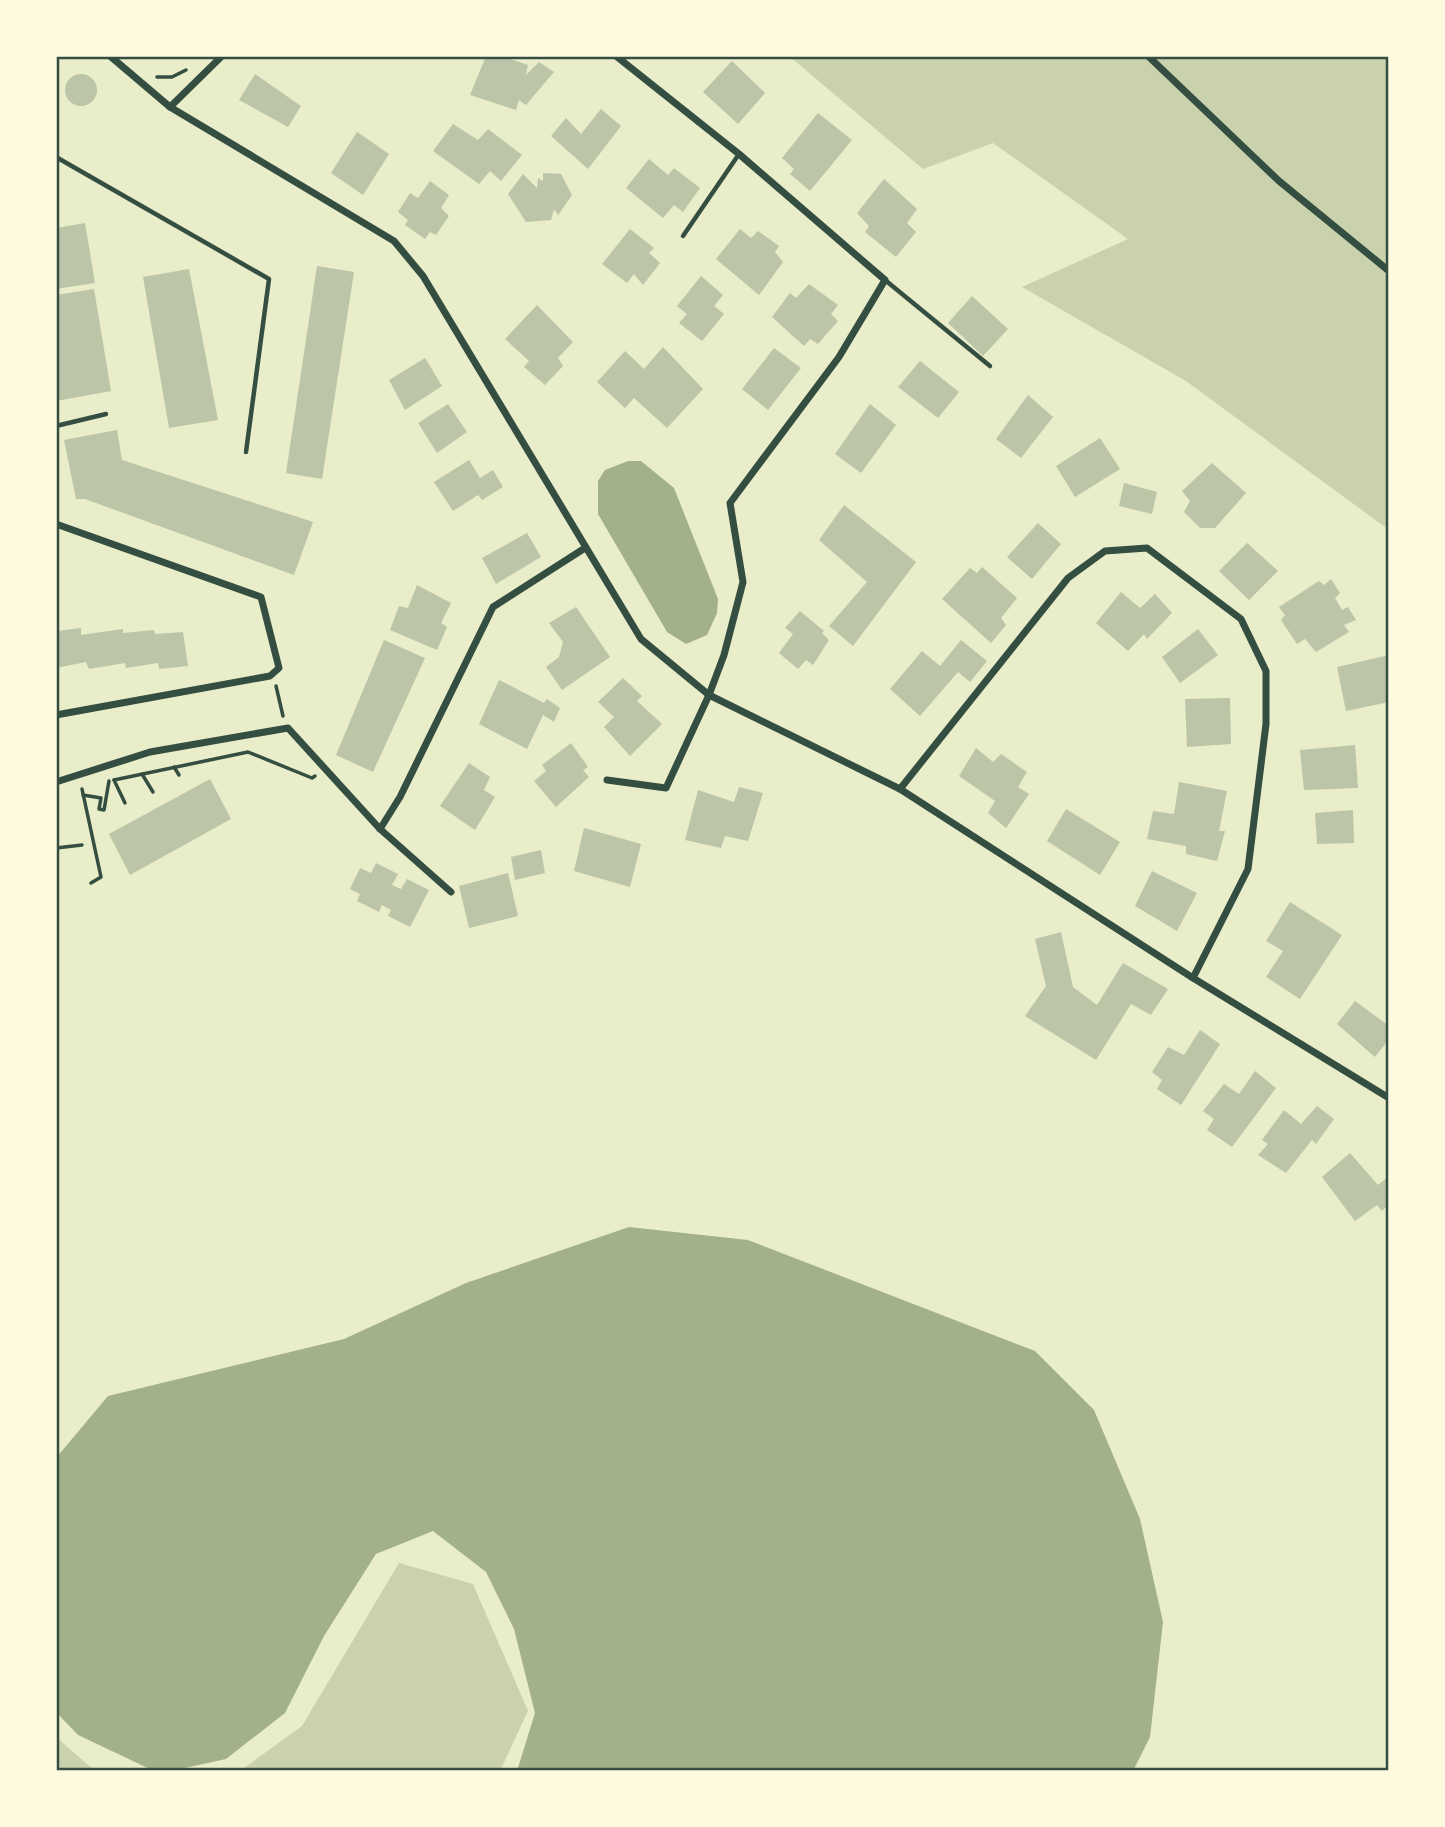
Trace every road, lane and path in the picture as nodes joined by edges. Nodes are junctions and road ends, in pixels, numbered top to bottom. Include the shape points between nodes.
1 (110, 56) edge
2 (222, 56) edge
3 (616, 56) edge
4 (1148, 56) edge
5 (189, 69) dead end
6 (154, 76) dead end
7 (170, 107) junction
8 (739, 155) junction
9 (56, 157) edge
10 (683, 236) dead end
11 (1389, 271) edge
12 (885, 280) junction
13 (990, 366) dead end
14 (106, 415) dead end
15 (56, 426) edge
16 (246, 452) dead end
17 (56, 524) edge
18 (585, 548) junction
19 (270, 676) junction
20 (709, 695) junction
21 (56, 715) edge
22 (286, 729) junction
23 (174, 768) junction
24 (325, 768) junction
25 (142, 774) junction
26 (179, 775) dead end
27 (607, 780) dead end
28 (111, 781) junction
29 (56, 782) edge
30 (95, 784) dead end
31 (900, 789) junction
32 (70, 790) dead end
33 (153, 792) dead end
34 (83, 795) junction
35 (125, 803) dead end
36 (380, 830) junction
37 (82, 845) dead end
38 (56, 848) edge
39 (91, 883) dead end
40 (451, 892) dead end
41 (1192, 978) junction
42 (1389, 1098) edge

1 - 7 street
2 - 7 street
3 - 8 street
4 - 11 street via 1279,181
5 - 6 path via 172,77
7 - 18 street via 394,241 423,276
8 - 10 lane
8 - 12 street
9 - 16 lane via 269,279
12 - 13 lane
12 - 20 street via 839,357 730,503 743,582
14 - 15 lane
17 - 19 street via 261,597 279,668
18 - 20 street via 641,639
18 - 36 street via 494,607
19 - 21 street
19 - 22 path
20 - 27 street via 666,788
20 - 31 street
22 - 24 street
22 - 29 street via 150,752
23 - 24 path via 248,752 313,778
23 - 25 path
23 - 26 path
24 - 36 street
25 - 28 path
25 - 33 path
28 - 30 path
28 - 34 path via 104,810 99,809 101,798
28 - 35 path
31 - 41 street
31 - 41 street via 1068,578 1105,551 1147,548 1241,619 1266,671 1266,724 1248,869
32 - 34 path via 82,787
34 - 39 path via 101,877
36 - 40 street
37 - 38 path
41 - 42 street

